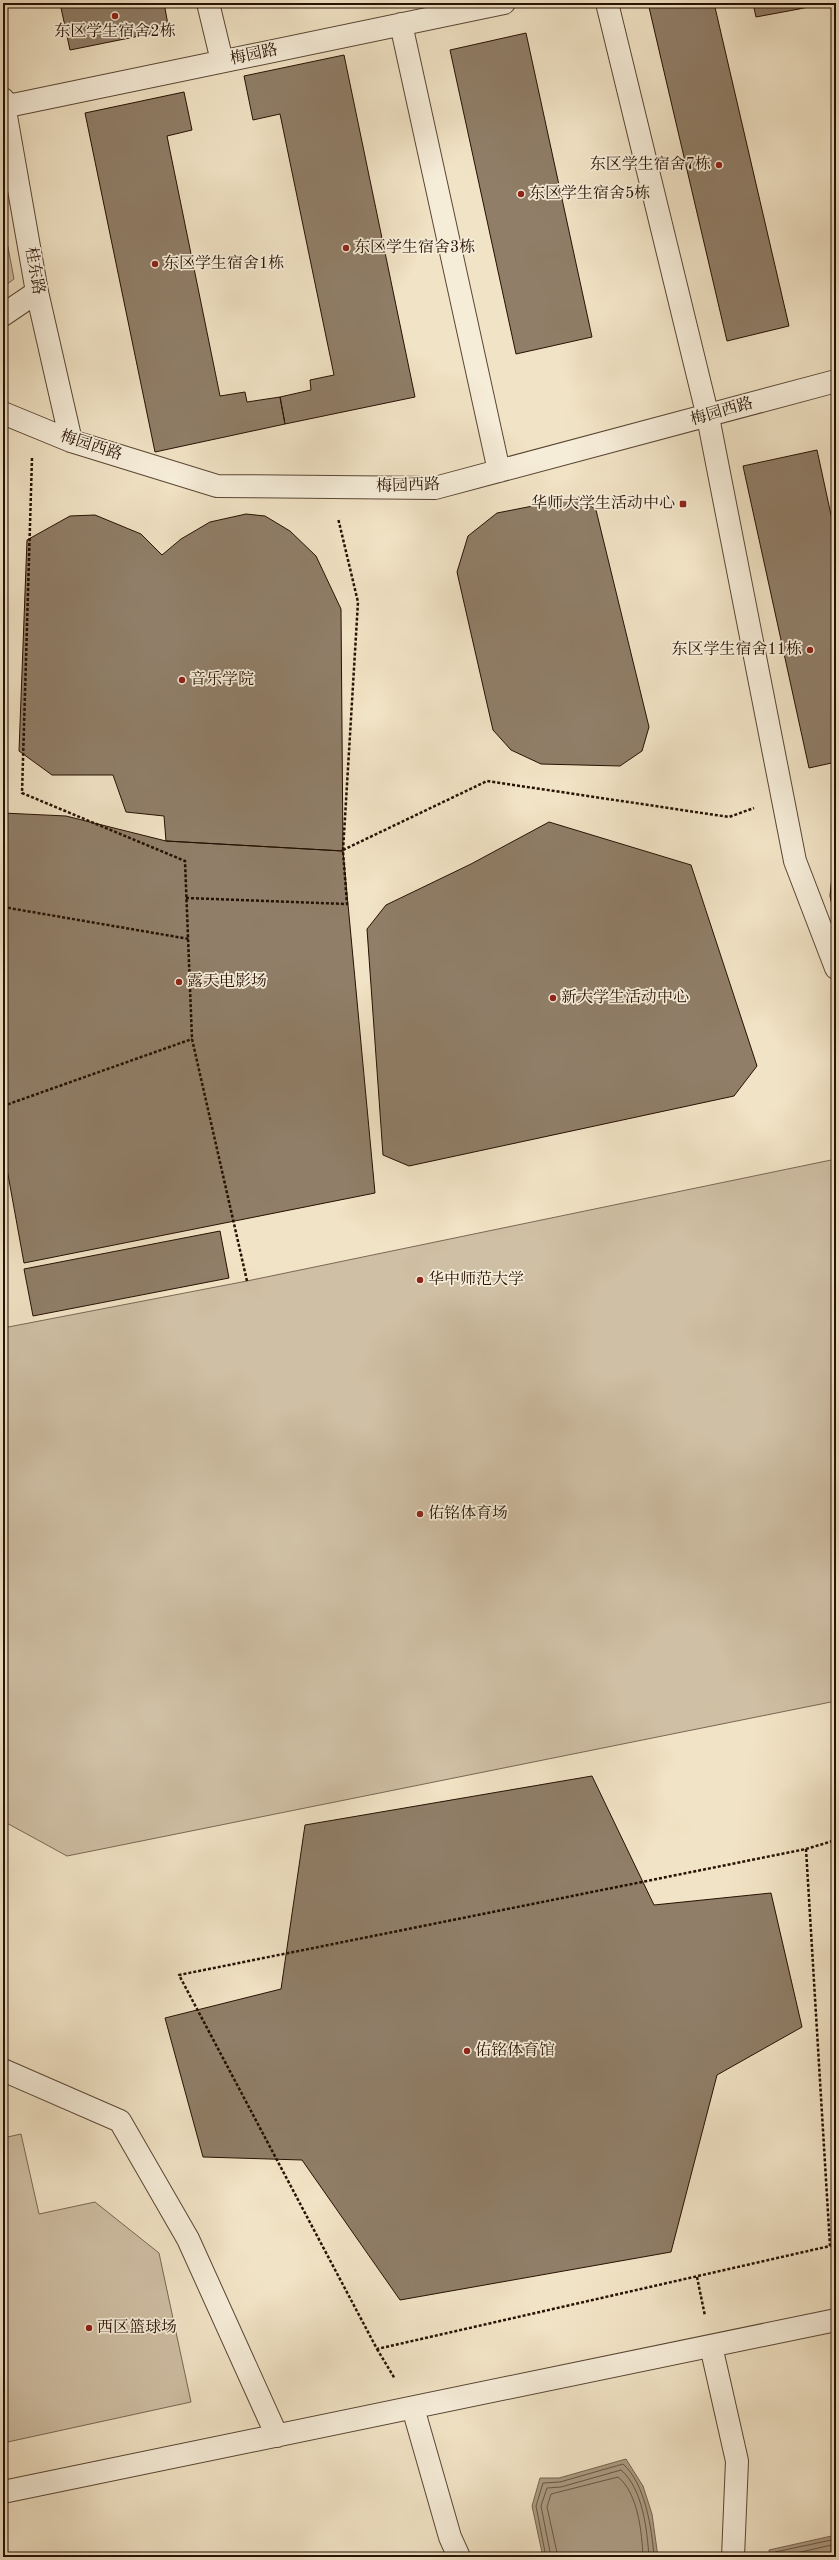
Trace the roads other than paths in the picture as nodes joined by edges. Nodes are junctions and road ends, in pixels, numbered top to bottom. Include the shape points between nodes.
1 (208, 3) edge
2 (504, 3) edge
3 (607, 3) edge
4 (401, 24) junction
5 (222, 61) junction
6 (3, 104) edge
7 (37, 292) junction
8 (3, 314) edge
9 (836, 381) edge
10 (3, 413) edge
11 (708, 417) junction
12 (71, 441) junction
13 (500, 471) junction
14 (836, 968) edge
15 (3, 2070) edge
16 (836, 2320) edge
17 (711, 2346) junction
18 (413, 2408) junction
19 (277, 2436) junction
20 (3, 2492) edge
21 (459, 2557) edge
22 (733, 2557) edge

1 - 5 street
2 - 4 street, 梅园路
3 - 11 street
4 - 5 street, 梅园路
4 - 13 street
5 - 6 street, 梅园路
6 - 7 street, 桂东路
7 - 8 street
7 - 12 street, 桂东路
9 - 11 street, 梅园西路
10 - 12 street, 梅园西路
11 - 13 street, 梅园西路
11 - 14 street via 795,861
12 - 13 street, 梅园西路 via 217,486 435,488
15 - 19 street via 120,2120 188,2239
16 - 17 street
17 - 18 street
17 - 22 street via 737,2461
18 - 19 street
18 - 21 street via 450,2537
19 - 20 street

